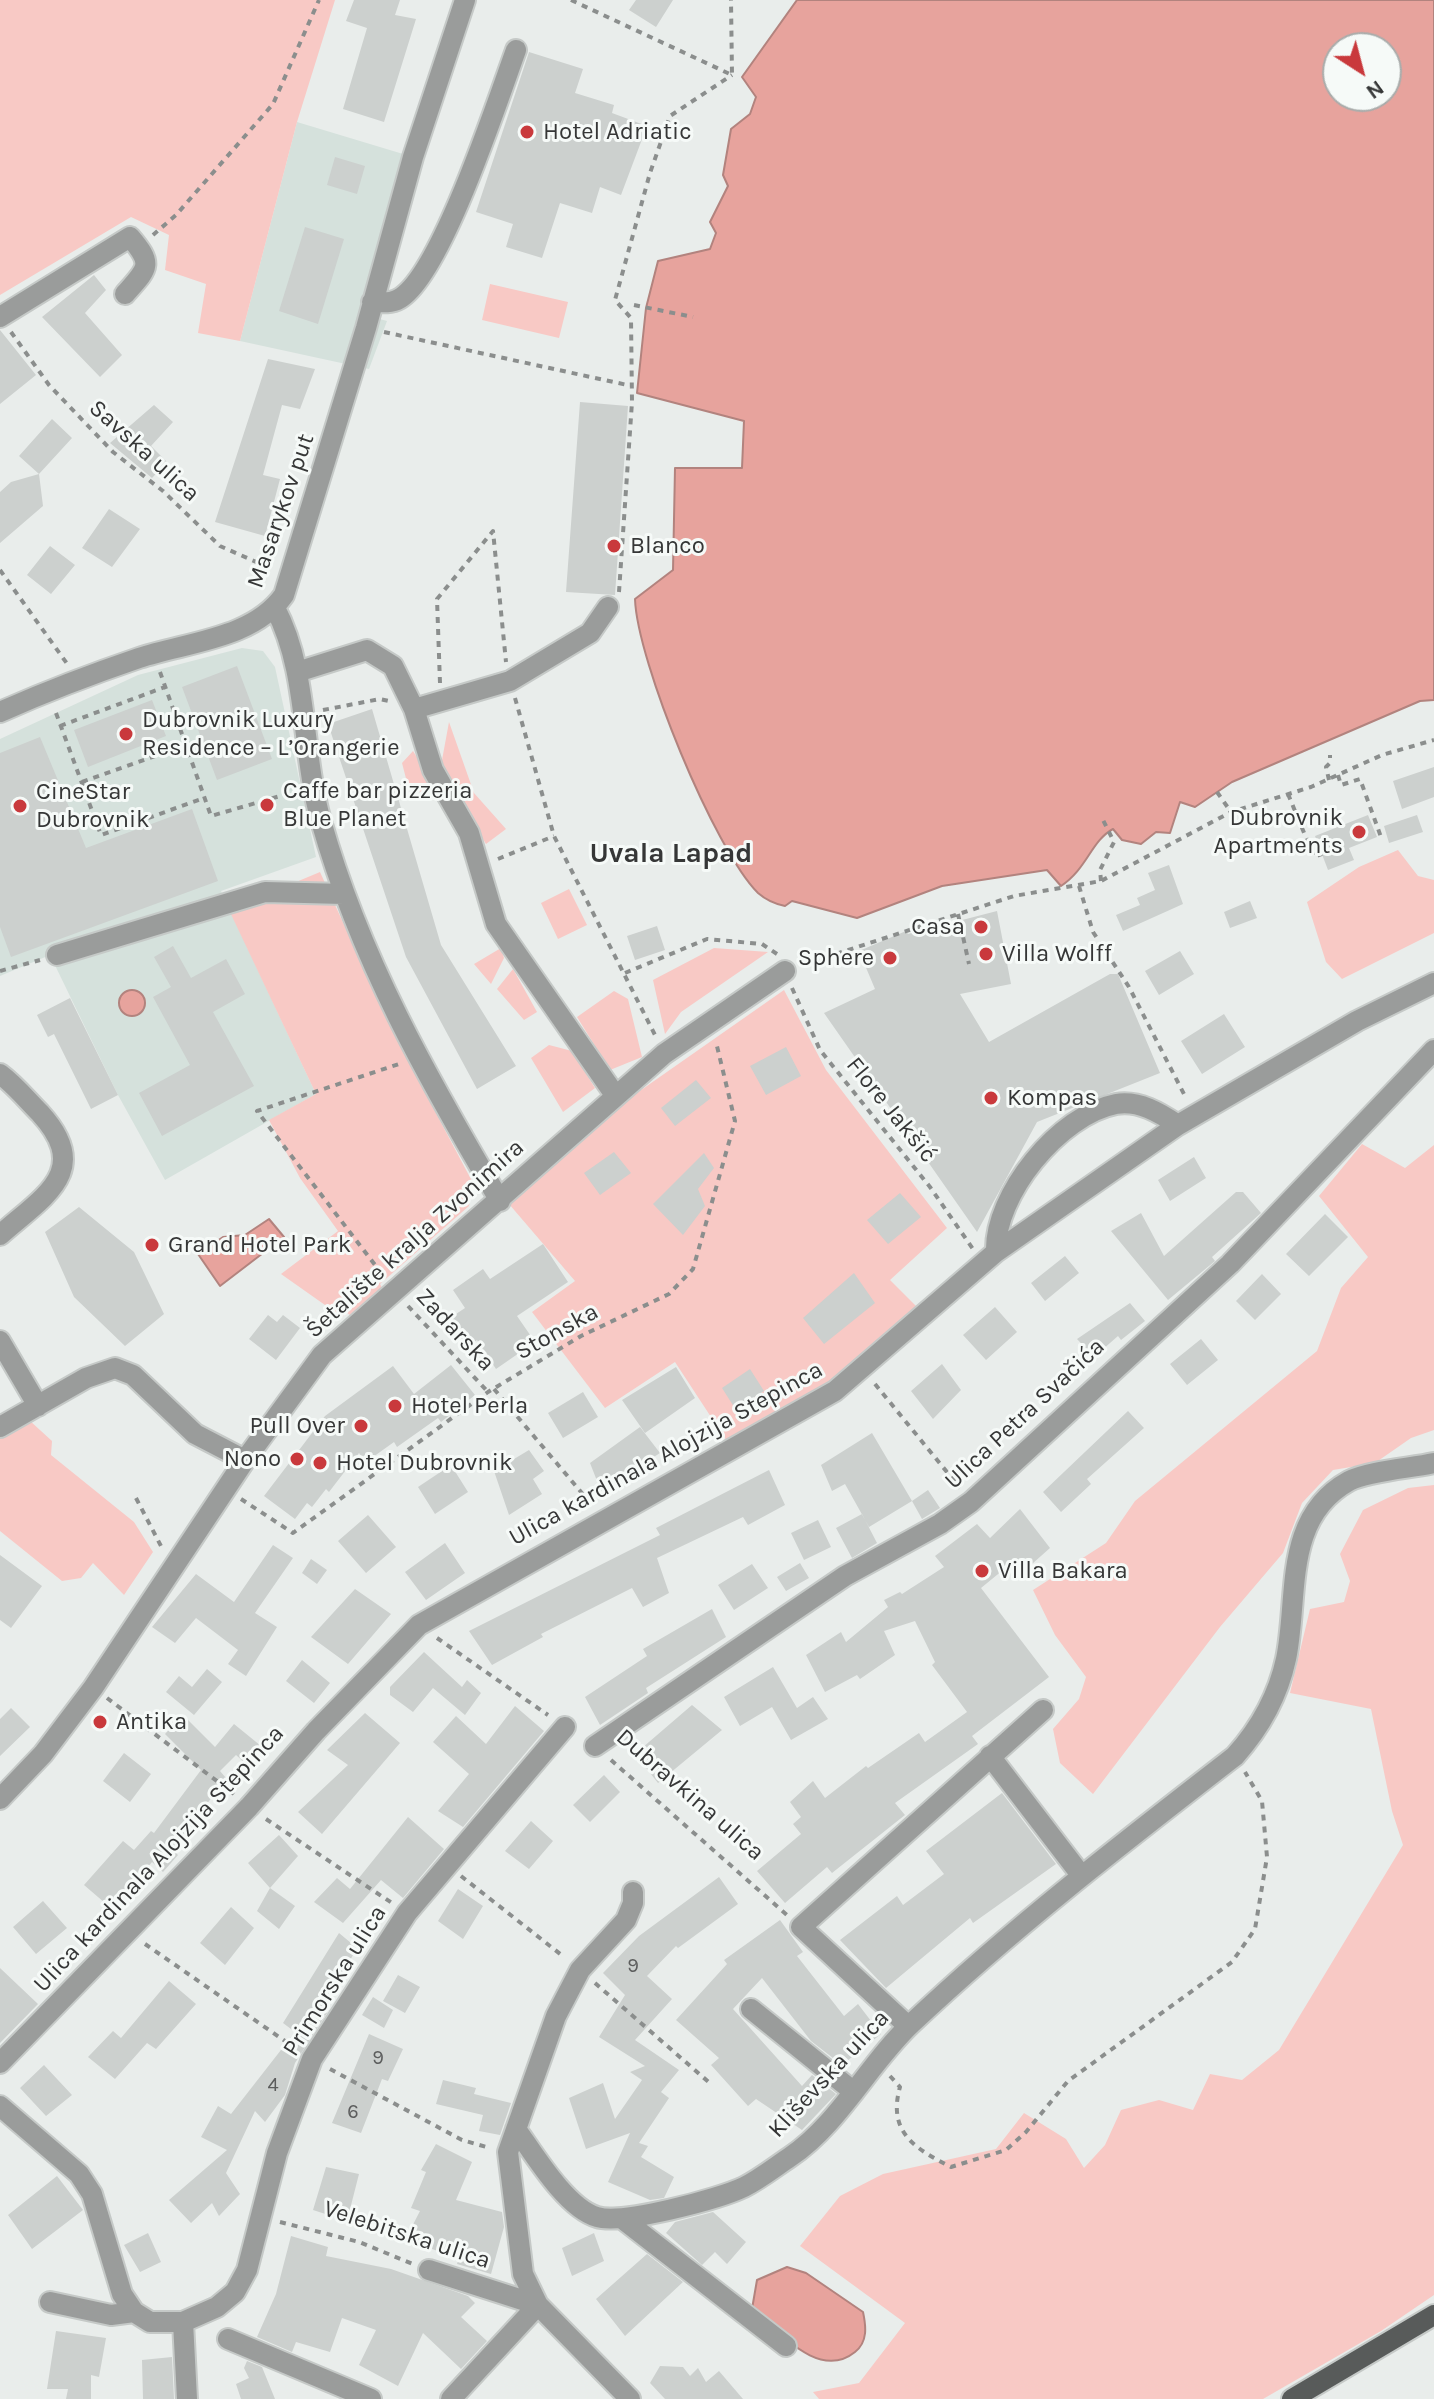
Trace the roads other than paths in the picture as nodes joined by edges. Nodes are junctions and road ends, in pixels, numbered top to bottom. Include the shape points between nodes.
1 (465, 0) edge
2 (516, 50) dead end
3 (125, 294) dead end
4 (372, 302) junction
5 (0, 317) edge
6 (608, 607) road end
7 (275, 608) junction
8 (297, 672) junction
9 (414, 709) junction
10 (0, 712) edge
11 (344, 894) junction
12 (57, 955) road end
13 (785, 971) road end
14 (1434, 983) edge
15 (1434, 1050) edge
16 (0, 1074) edge
17 (615, 1095) junction
18 (1186, 1120) junction
19 (500, 1201) junction
20 (0, 1235) edge
21 (989, 1258) junction
22 (0, 1341) edge
23 (38, 1406) junction
24 (0, 1427) edge
25 (245, 1460) junction
26 (1434, 1463) edge
27 (1043, 1710) dead end
28 (565, 1727) road end
29 (595, 1746) road end
30 (990, 1756) junction
31 (0, 1799) edge
32 (1081, 1875) junction
33 (633, 1892) dead end
34 (751, 2009) dead end
35 (908, 2026) junction
36 (0, 2063) edge
37 (854, 2092) junction
38 (0, 2106) edge
39 (516, 2129) junction
40 (624, 2220) junction
41 (429, 2270) road end
42 (50, 2302) dead end
43 (538, 2305) junction
44 (134, 2312) junction
45 (1434, 2315) edge
46 (183, 2322) junction
47 (228, 2339) dead end
48 (786, 2346) dead end
49 (187, 2399) edge
50 (371, 2399) edge
51 (451, 2399) edge
52 (630, 2399) edge
53 (1292, 2399) edge

1 - 4 street, Masarykov put
2 - 4 street via 465,187 425,266 400,299
3 - 5 street via 146,270 147,260 130,237
4 - 7 street, Masarykov put via 291,578
6 - 9 street via 590,633 510,681
7 - 8 street, Masarykov put
7 - 10 street via 249,625 78,680
8 - 9 street via 367,650 393,666
8 - 11 street, Masarykov put via 312,787
9 - 17 street via 433,770 469,833 496,924
11 - 12 street via 265,892
11 - 19 street, Masarykov put via 370,964 417,1058
13 - 17 street, Šetalište kralja Zvonimira via 710,1020
14 - 18 street, Ulica kardinala Alojzija Stepinca
15 - 29 street, Ulica Petra Svačića via 1230,1264 971,1502 845,1576
16 - 20 street via 55,1130 64,1149 63,1168 53,1188
17 - 19 street, Šetalište kralja Zvonimira
18 - 21 street, Ulica kardinala Alojzija Stepinca
18 - 21 street via 1133,1103 1115,1104 1060,1134 1034,1160 1003,1210
19 - 25 street, Šetalište kralja Zvonimira via 322,1355
21 - 36 street, Ulica kardinala Alojzija Stepinca via 835,1391 419,1625
22 - 23 street
23 - 24 street
23 - 25 street via 115,1368 133,1375 195,1434
25 - 31 street, Šetalište kralja Zvonimira via 93,1688 43,1754
26 - 32 street, Kliševska ulica via 1350,1480 1322,1505 1300,1541 1286,1658 1264,1719 1235,1756
27 - 30 street
28 - 46 street, Primorska ulica via 407,1913 312,2059 277,2153 247,2270 235,2292 217,2307
30 - 32 street
30 - 35 street via 801,1927
32 - 35 street, Kliševska ulica
33 - 39 street via 626,1920 580,1970 556,2016
34 - 37 street
35 - 37 street, Kliševska ulica
37 - 40 street, Kliševska ulica via 794,2155 743,2188
38 - 44 street via 79,2174 92,2194 122,2294
39 - 40 street, Kliševska ulica via 571,2199 595,2217
39 - 43 street via 508,2152 517,2239 523,2274
40 - 48 street
41 - 43 street, Velebitska ulica
42 - 44 street via 111,2315
43 - 51 street
43 - 52 street
44 - 46 street via 150,2322
45 - 53 main road
46 - 49 street
47 - 50 street

